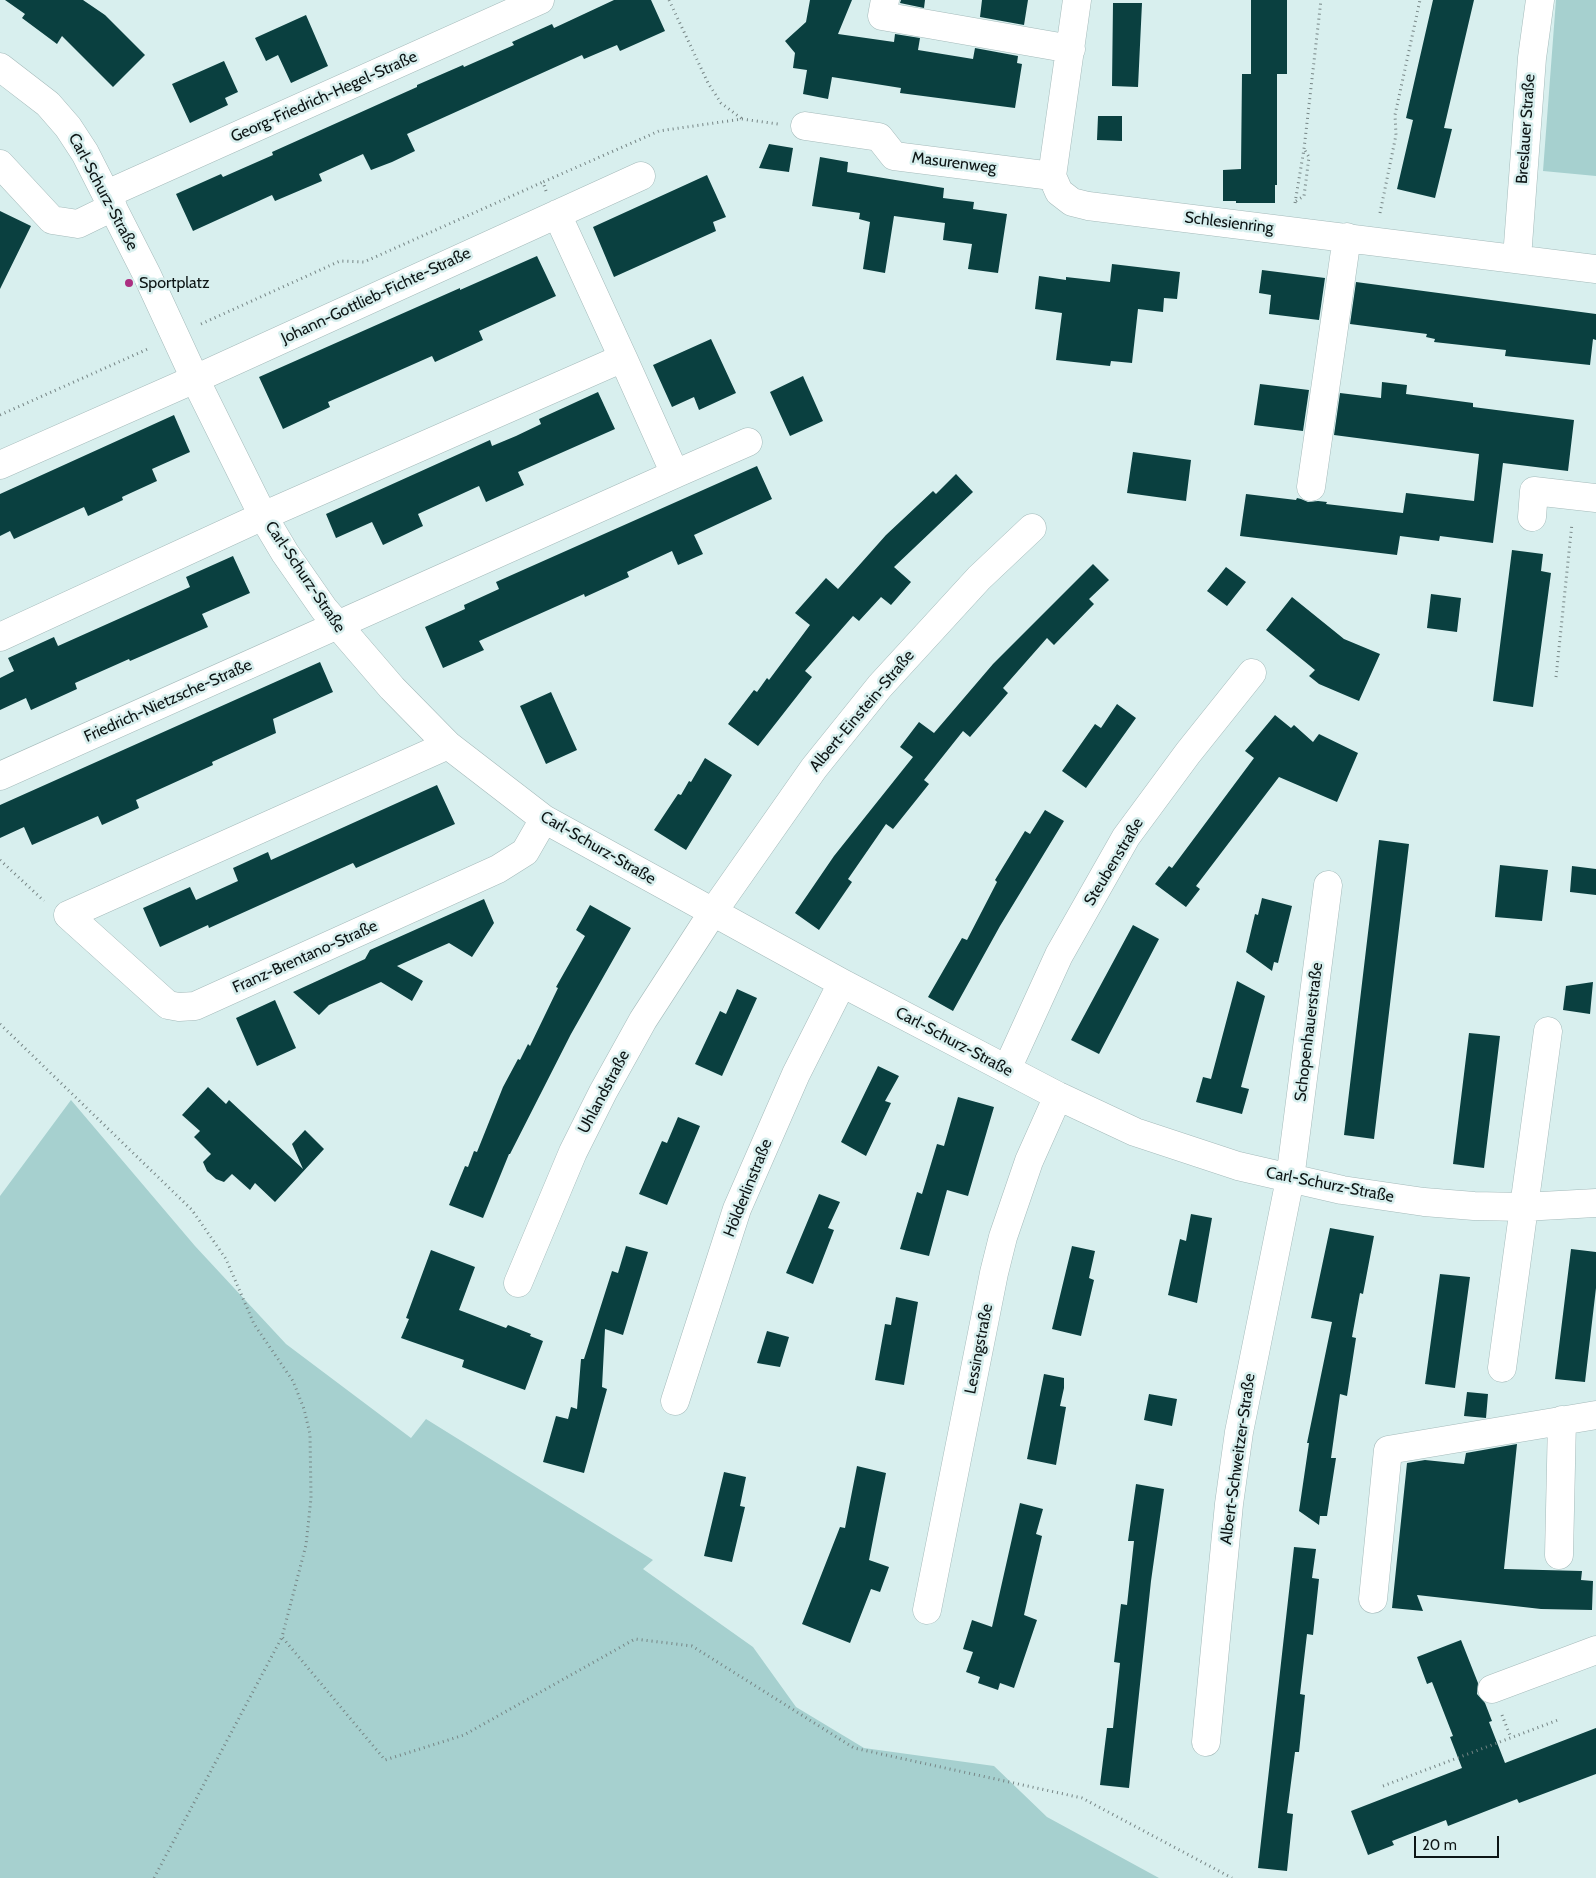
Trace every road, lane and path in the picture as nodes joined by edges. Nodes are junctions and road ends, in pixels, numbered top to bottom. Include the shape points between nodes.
1 (540, 0) edge
2 (669, 0) edge
3 (885, 0) edge
4 (1077, 0) edge
5 (1321, 0) edge
6 (1420, 0) edge
7 (1540, 0) edge
8 (1071, 49) junction
9 (0, 67) edge
10 (742, 119) junction
11 (805, 126) joint
12 (1304, 149) junction
13 (0, 164) edge
14 (641, 176) dead end
15 (1052, 176) junction
16 (543, 182) junction
17 (1297, 194) dead end
18 (110, 201) junction
19 (1296, 201) dead end
20 (557, 214) junction
21 (1347, 238) junction
22 (1374, 241) junction
23 (1517, 258) junction
24 (1596, 269) edge
25 (175, 336) junction
26 (622, 358) junction
27 (195, 379) junction
28 (0, 415) edge
29 (748, 442) dead end
30 (0, 465) edge
31 (675, 474) junction
32 (1312, 487) dead end
33 (1586, 497) edge
34 (263, 516) junction
35 (1532, 517) dead end
36 (1032, 528) dead end
37 (336, 626) junction
38 (0, 637) edge
39 (1252, 673) dead end
40 (1556, 676) dead end
41 (448, 745) junction
42 (0, 776) edge
43 (544, 820) junction
44 (0, 860) edge
45 (1328, 885) dead end
46 (713, 912) junction
47 (68, 915) junction
48 (842, 983) junction
49 (0, 1024) edge
50 (1548, 1031) dead end
51 (1006, 1069) junction
52 (1058, 1096) junction
53 (1290, 1179) junction
54 (1596, 1203) edge
55 (1523, 1207) junction
56 (518, 1283) dead end
57 (1502, 1368) dead end
58 (675, 1401) dead end
59 (1596, 1414) edge
60 (1562, 1420) junction
61 (1559, 1555) dead end
62 (1373, 1599) dead end
63 (927, 1610) dead end
64 (282, 1637) junction
65 (1596, 1650) edge
66 (1492, 1689) dead end
67 (1558, 1720) dead end
68 (1206, 1742) dead end
69 (1383, 1786) dead end
70 (154, 1878) edge
71 (1232, 1878) edge

1 - 18 street, Georg-Friedrich-Hegel-Straße
2 - 10 path via 708,83 722,103
3 - 8 street via 882,16
4 - 8 street
5 - 12 path
6 - 22 path via 1394,114 1396,136
7 - 23 street, Breslauer Straße via 1532,58
8 - 15 street
9 - 18 street, Carl-Schurz-Straße via 48,104 68,127
10 - 11 path
10 - 16 path via 659,131
11 - 15 street, Masurenweg via 879,137 894,156
12 - 17 path
12 - 19 path via 1309,157 1304,196
13 - 18 street, Georg-Friedrich-Hegel-Straße via 52,220 78,224
14 - 20 street, Johann-Gottlieb-Fichte-Straße
15 - 21 street, Schlesienring via 1058,192 1072,202 1088,206
16 - 20 path
16 - 25 path via 364,262 340,261
18 - 25 street, Carl-Schurz-Straße
20 - 26 street
20 - 27 street, Johann-Gottlieb-Fichte-Straße
21 - 22 street, Schlesienring
21 - 32 street
22 - 23 street, Schlesienring
23 - 24 street, Schlesienring
25 - 27 street, Carl-Schurz-Straße
25 - 28 path
26 - 31 street
26 - 34 street
27 - 30 street
27 - 34 street, Carl-Schurz-Straße
29 - 31 street
31 - 37 street
33 - 35 street via 1534,491
33 - 40 path
34 - 37 street, Carl-Schurz-Straße
34 - 38 street
36 - 46 street, Albert-Einstein-Straße via 979,578 868,700 814,768
37 - 41 street, Carl-Schurz-Straße
37 - 42 street, Friedrich-Nietzsche-Straße
39 - 51 street, Steubenstraße via 1126,837 1059,955
41 - 43 street, Carl-Schurz-Straße
41 - 47 street
43 - 46 street, Carl-Schurz-Straße
43 - 47 street, Franz-Brentano-Straße via 525,852 498,869 195,1006 168,1006
44 - 47 path via 50,907
45 - 53 street, Schopenhauerstraße
46 - 48 street, Carl-Schurz-Straße
46 - 56 street, Uhlandstraße via 612,1075 573,1152
48 - 51 street, Carl-Schurz-Straße
48 - 58 street, Hölderlinstraße via 796,1074 737,1209
49 - 64 path via 192,1210 226,1259 254,1324 293,1382 310,1434 311,1498 306,1545
50 - 55 street
51 - 52 street, Carl-Schurz-Straße
52 - 53 street, Carl-Schurz-Straße via 1135,1132 1238,1166
52 - 63 street, Lessingstraße via 1029,1160 1003,1237
53 - 55 street, Carl-Schurz-Straße via 1424,1202
53 - 68 street, Albert-Schweitzer-Straße via 1239,1432
54 - 55 street, Carl-Schurz-Straße
55 - 57 street
59 - 60 street
60 - 61 street
60 - 62 street via 1388,1450
64 - 70 path
64 - 71 path via 385,1760 464,1735 635,1639 692,1646 854,1748 1082,1798
65 - 66 street
67 - 69 path

